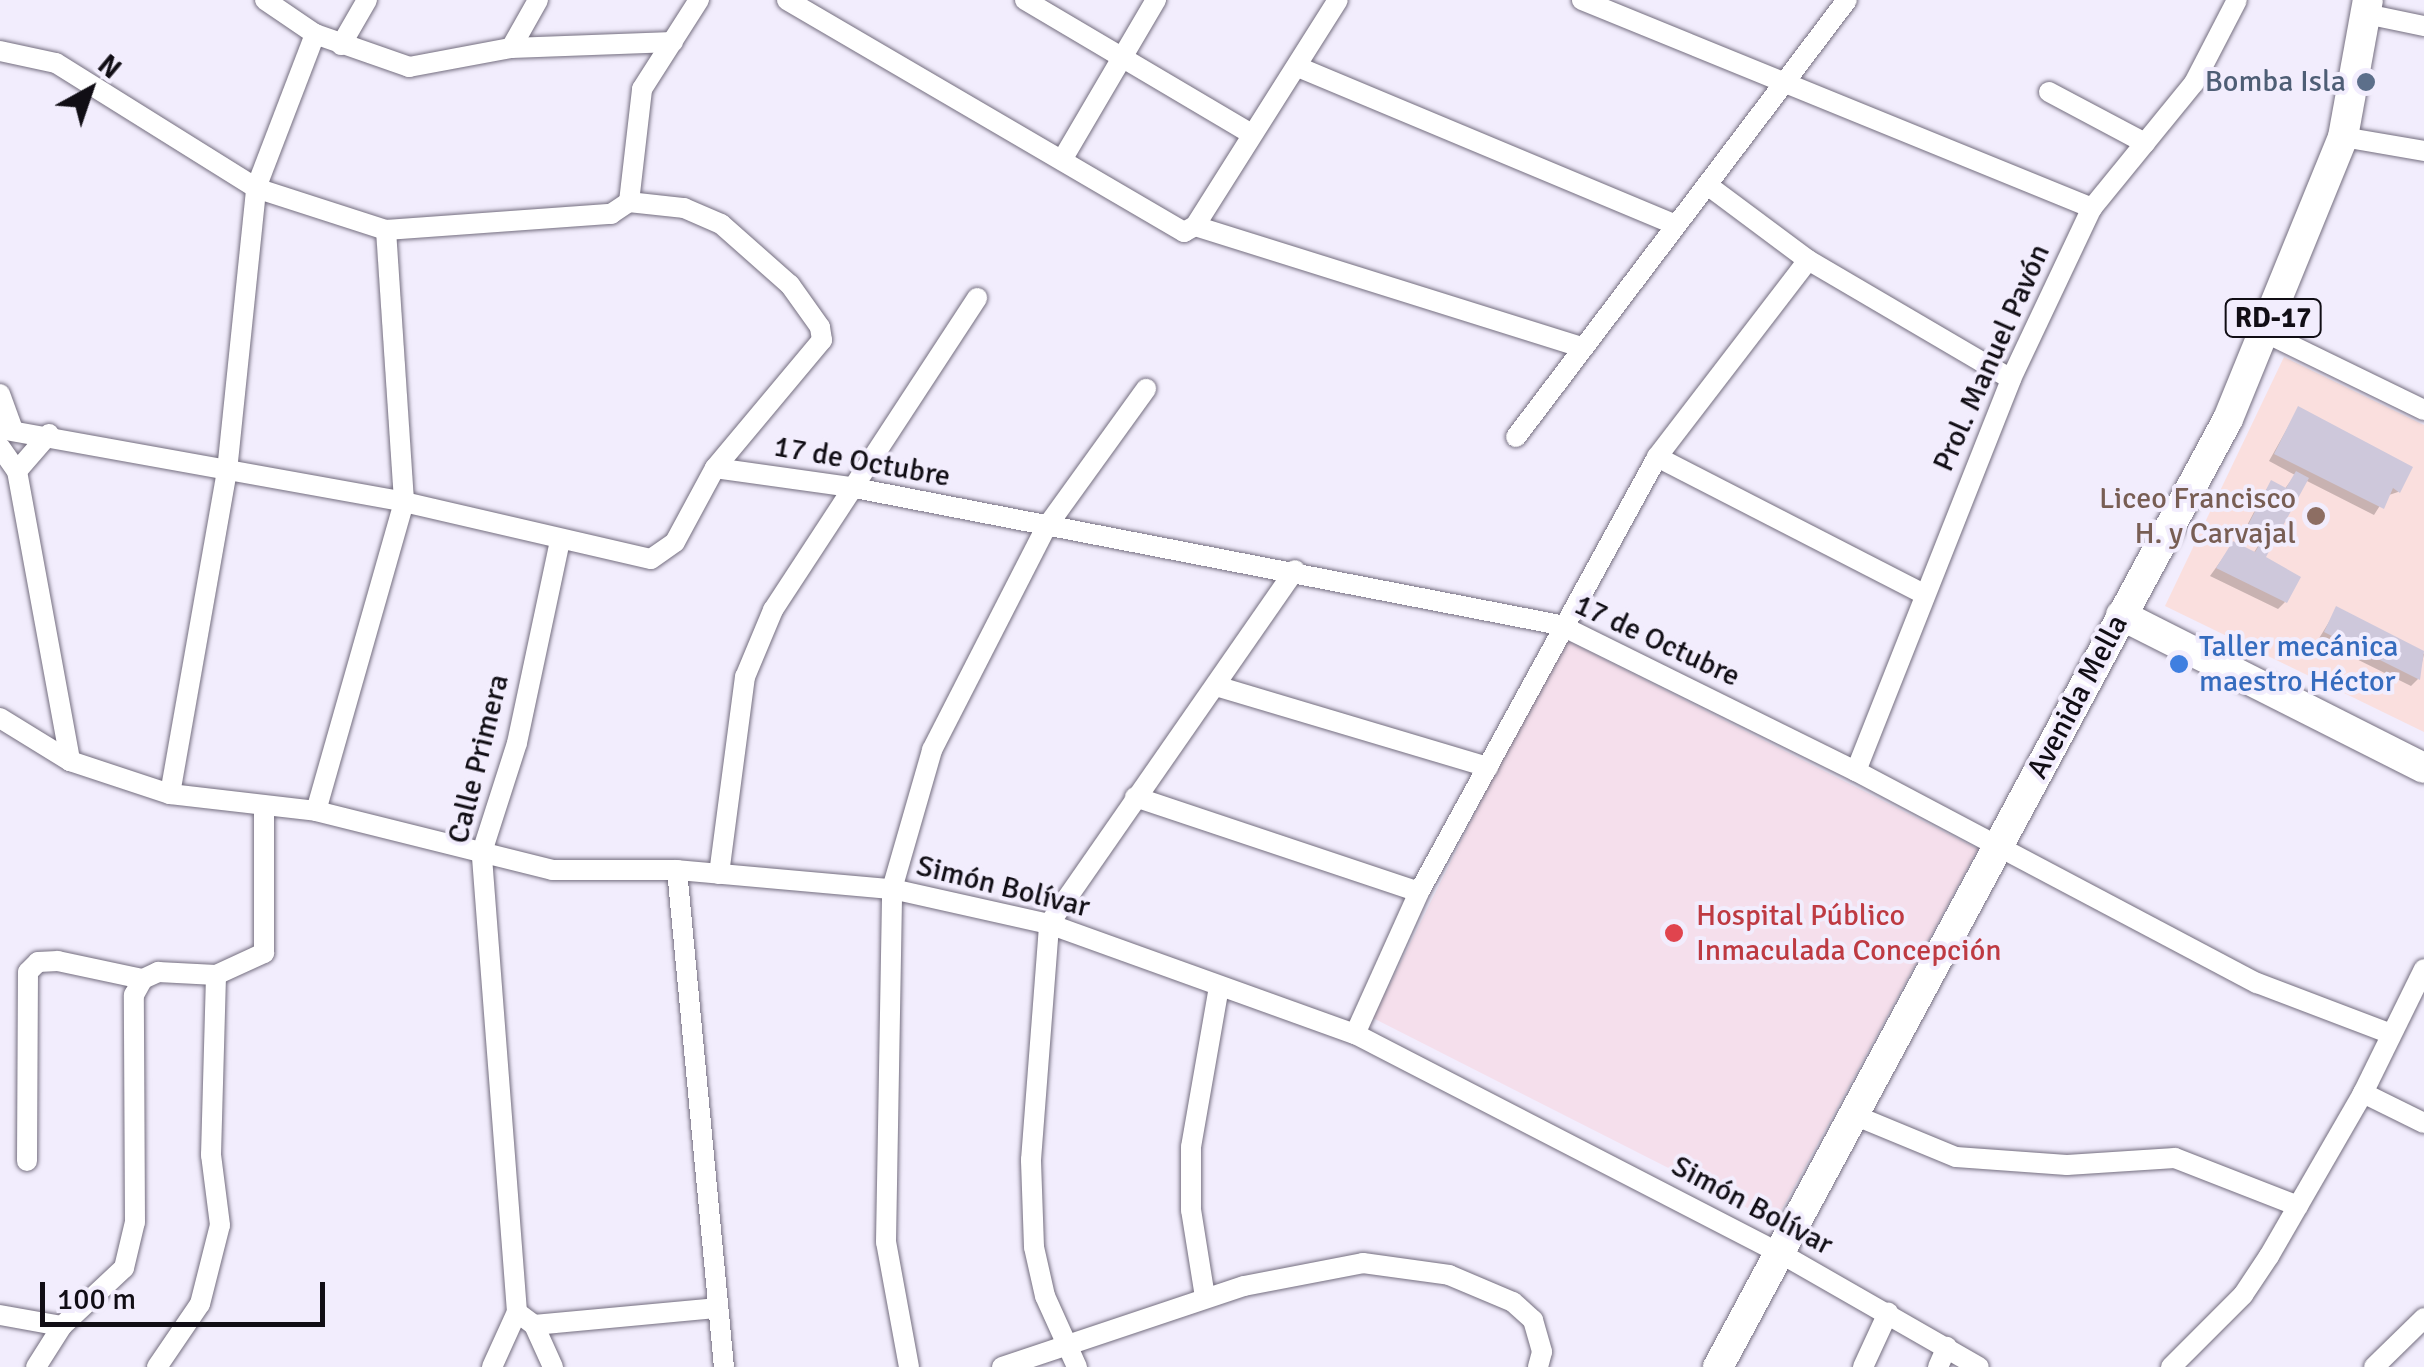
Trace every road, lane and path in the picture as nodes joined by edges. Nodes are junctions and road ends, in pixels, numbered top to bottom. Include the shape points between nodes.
1 (265, 0) edge
2 (366, 0) edge
3 (538, 0) edge
4 (699, 0) edge
5 (787, 0) edge
6 (1025, 0) edge
7 (1156, 0) edge
8 (1338, 0) edge
9 (1582, 0) edge
10 (1847, 0) edge
11 (2237, 0) edge
12 (2367, 7) edge
13 (2424, 26) edge
14 (315, 34) junction
15 (672, 42) junction
16 (341, 45) junction
17 (512, 48) junction
18 (0, 50) edge
19 (1122, 53) junction
20 (1298, 67) junction
21 (1789, 79) junction
22 (2049, 92) dead end
23 (1250, 133) junction
24 (2342, 136) junction
25 (2145, 143) junction
26 (2424, 151) edge
27 (1062, 160) junction
28 (1710, 187) junction
29 (256, 188) junction
30 (629, 202) junction
31 (2092, 208) junction
32 (1674, 224) junction
33 (1195, 226) junction
34 (386, 230) junction
35 (1808, 260) junction
36 (977, 298) dead end
37 (2266, 333) junction
38 (1582, 347) junction
39 (2011, 380) junction
40 (1146, 389) dead end
41 (0, 394) edge
42 (2424, 410) edge
43 (6, 429) edge
44 (49, 434) junction
45 (1516, 437) dead end
46 (0, 448) edge
47 (1657, 457) junction
48 (716, 468) junction
49 (16, 472) junction
50 (228, 472) junction
51 (850, 487) junction
52 (404, 502) junction
53 (1046, 529) junction
54 (560, 541) junction
55 (1295, 570) junction
56 (1924, 594) junction
57 (2121, 615) junction
58 (1560, 625) junction
59 (1216, 686) junction
60 (0, 718) edge
61 (70, 761) junction
62 (1488, 767) junction
63 (2424, 768) edge
64 (1856, 771) junction
65 (170, 794) junction
66 (1136, 798) junction
67 (264, 808) junction
68 (316, 812) junction
69 (2000, 849) junction
70 (482, 852) junction
71 (677, 870) junction
72 (719, 874) junction
73 (892, 889) junction
74 (1419, 892) junction
75 (1049, 924) junction
76 (2424, 969) edge
77 (216, 975) junction
78 (142, 979) junction
79 (1219, 987) junction
80 (1355, 1034) junction
81 (2391, 1034) junction
82 (2363, 1093) junction
83 (1854, 1115) junction
84 (2424, 1123) edge
85 (27, 1161) dead end
86 (2298, 1206) junction
87 (1780, 1253) junction
88 (1205, 1297) junction
89 (718, 1308) junction
90 (1888, 1313) junction
91 (0, 1315) edge
92 (2424, 1318) edge
93 (525, 1319) junction
94 (62, 1326) junction
95 (1064, 1343) junction
96 (1947, 1347) junction
97 (160, 1366) edge
98 (36, 1367) edge
99 (492, 1367) edge
100 (554, 1367) edge
101 (724, 1367) edge
102 (910, 1367) edge
103 (1002, 1367) edge
104 (1077, 1367) edge
105 (1538, 1367) edge
106 (1718, 1367) edge
107 (1863, 1367) edge
108 (1938, 1367) edge
109 (1978, 1367) edge
110 (2172, 1367) edge
111 (2374, 1367) edge

1 - 14 street
2 - 16 street
3 - 17 street
4 - 15 street
5 - 27 street
6 - 19 street
7 - 19 street
8 - 20 street
9 - 21 street
10 - 21 street
11 - 25 street, Prol. Manuel Pavón via 2194,83
12 - 13 street
12 - 24 main road, Avenida Mella / RD-17
14 - 16 street
14 - 29 street
15 - 17 street
15 - 30 street via 642,89
16 - 17 street via 409,67
18 - 29 street via 56,63
19 - 23 street
19 - 27 street
20 - 23 street
20 - 32 street
21 - 28 street
21 - 31 street
22 - 25 street
23 - 33 street
24 - 26 street
24 - 37 main road, Avenida Mella / RD-17
25 - 31 street, Prol. Manuel Pavón
27 - 33 street via 1184,232
28 - 32 street
28 - 35 street
29 - 34 street
29 - 50 street
30 - 34 street via 611,214
30 - 48 street via 684,208 721,224 790,285 820,327 822,340
31 - 39 street, Prol. Manuel Pavón
32 - 38 street
33 - 38 street
34 - 52 street
35 - 39 street
35 - 47 street
36 - 51 street
37 - 42 street
37 - 57 main road, Avenida Mella / RD-17 via 2228,419
38 - 45 street
39 - 56 street, Prol. Manuel Pavón
40 - 53 street
41 - 43 street
43 - 44 street
44 - 49 street
44 - 50 street
46 - 49 street
47 - 56 street
47 - 58 street
48 - 51 street, 17 de Octubre
48 - 54 street via 666,552 624,557
49 - 61 street
50 - 52 street
50 - 65 street
51 - 53 street, 17 de Octubre
51 - 72 street via 772,610 745,677
52 - 54 street
52 - 68 street
53 - 55 street, 17 de Octubre
53 - 73 street via 932,750
54 - 70 street, Calle Primera via 517,743
55 - 58 street, 17 de Octubre
55 - 59 street
56 - 64 street, Prol. Manuel Pavón
57 - 63 main road
57 - 69 main road, Avenida Mella / RD-17
58 - 62 street
58 - 64 street, 17 de Octubre
59 - 62 street
59 - 66 street
60 - 61 street, Simón Bolívar
61 - 65 street, Simón Bolívar
62 - 74 street
64 - 69 street, 17 de Octubre
65 - 67 street, Simón Bolívar
66 - 74 street
66 - 75 street
67 - 68 street, Simón Bolívar
67 - 77 street via 264,953
68 - 70 street, Simón Bolívar
69 - 81 street, 17 de Octubre via 2257,983
69 - 83 main road, Avenida Mella / RD-17
70 - 71 street, Simón Bolívar via 552,870
70 - 93 street, Calle Primera
71 - 72 street, Simón Bolívar
71 - 89 street
72 - 73 street, Simón Bolívar
73 - 75 street, Simón Bolívar
73 - 102 street via 886,1242
74 - 80 street
75 - 79 street, Simón Bolívar
75 - 95 street via 1031,1160 1034,1248
76 - 81 street
77 - 78 street via 158,972
77 - 97 street via 211,1155 220,1226 200,1304
78 - 85 street via 58,961 38,962 28,972
78 - 94 street via 134,995 134,1222 128,1253 99,1298
79 - 80 street, Simón Bolívar
79 - 88 street via 1191,1146 1191,1210
80 - 87 street, Simón Bolívar
81 - 82 street
82 - 84 street
82 - 86 street
83 - 86 street via 1956,1157 2067,1165 2175,1158
83 - 87 main road, Avenida Mella / RD-17
86 - 110 street via 2243,1295
87 - 90 street, Simón Bolívar
87 - 106 main road, Avenida Mella / RD-17
88 - 95 street
88 - 105 street via 1317,1267 1362,1263 1449,1275 1513,1302 1532,1320 1542,1352
89 - 93 street
89 - 101 street
90 - 96 street, Simón Bolívar
90 - 107 street
91 - 94 street
92 - 111 street
93 - 99 street
93 - 100 street, Calle Primera
94 - 98 street
95 - 103 street
95 - 104 street
96 - 108 street
96 - 109 street, Simón Bolívar

